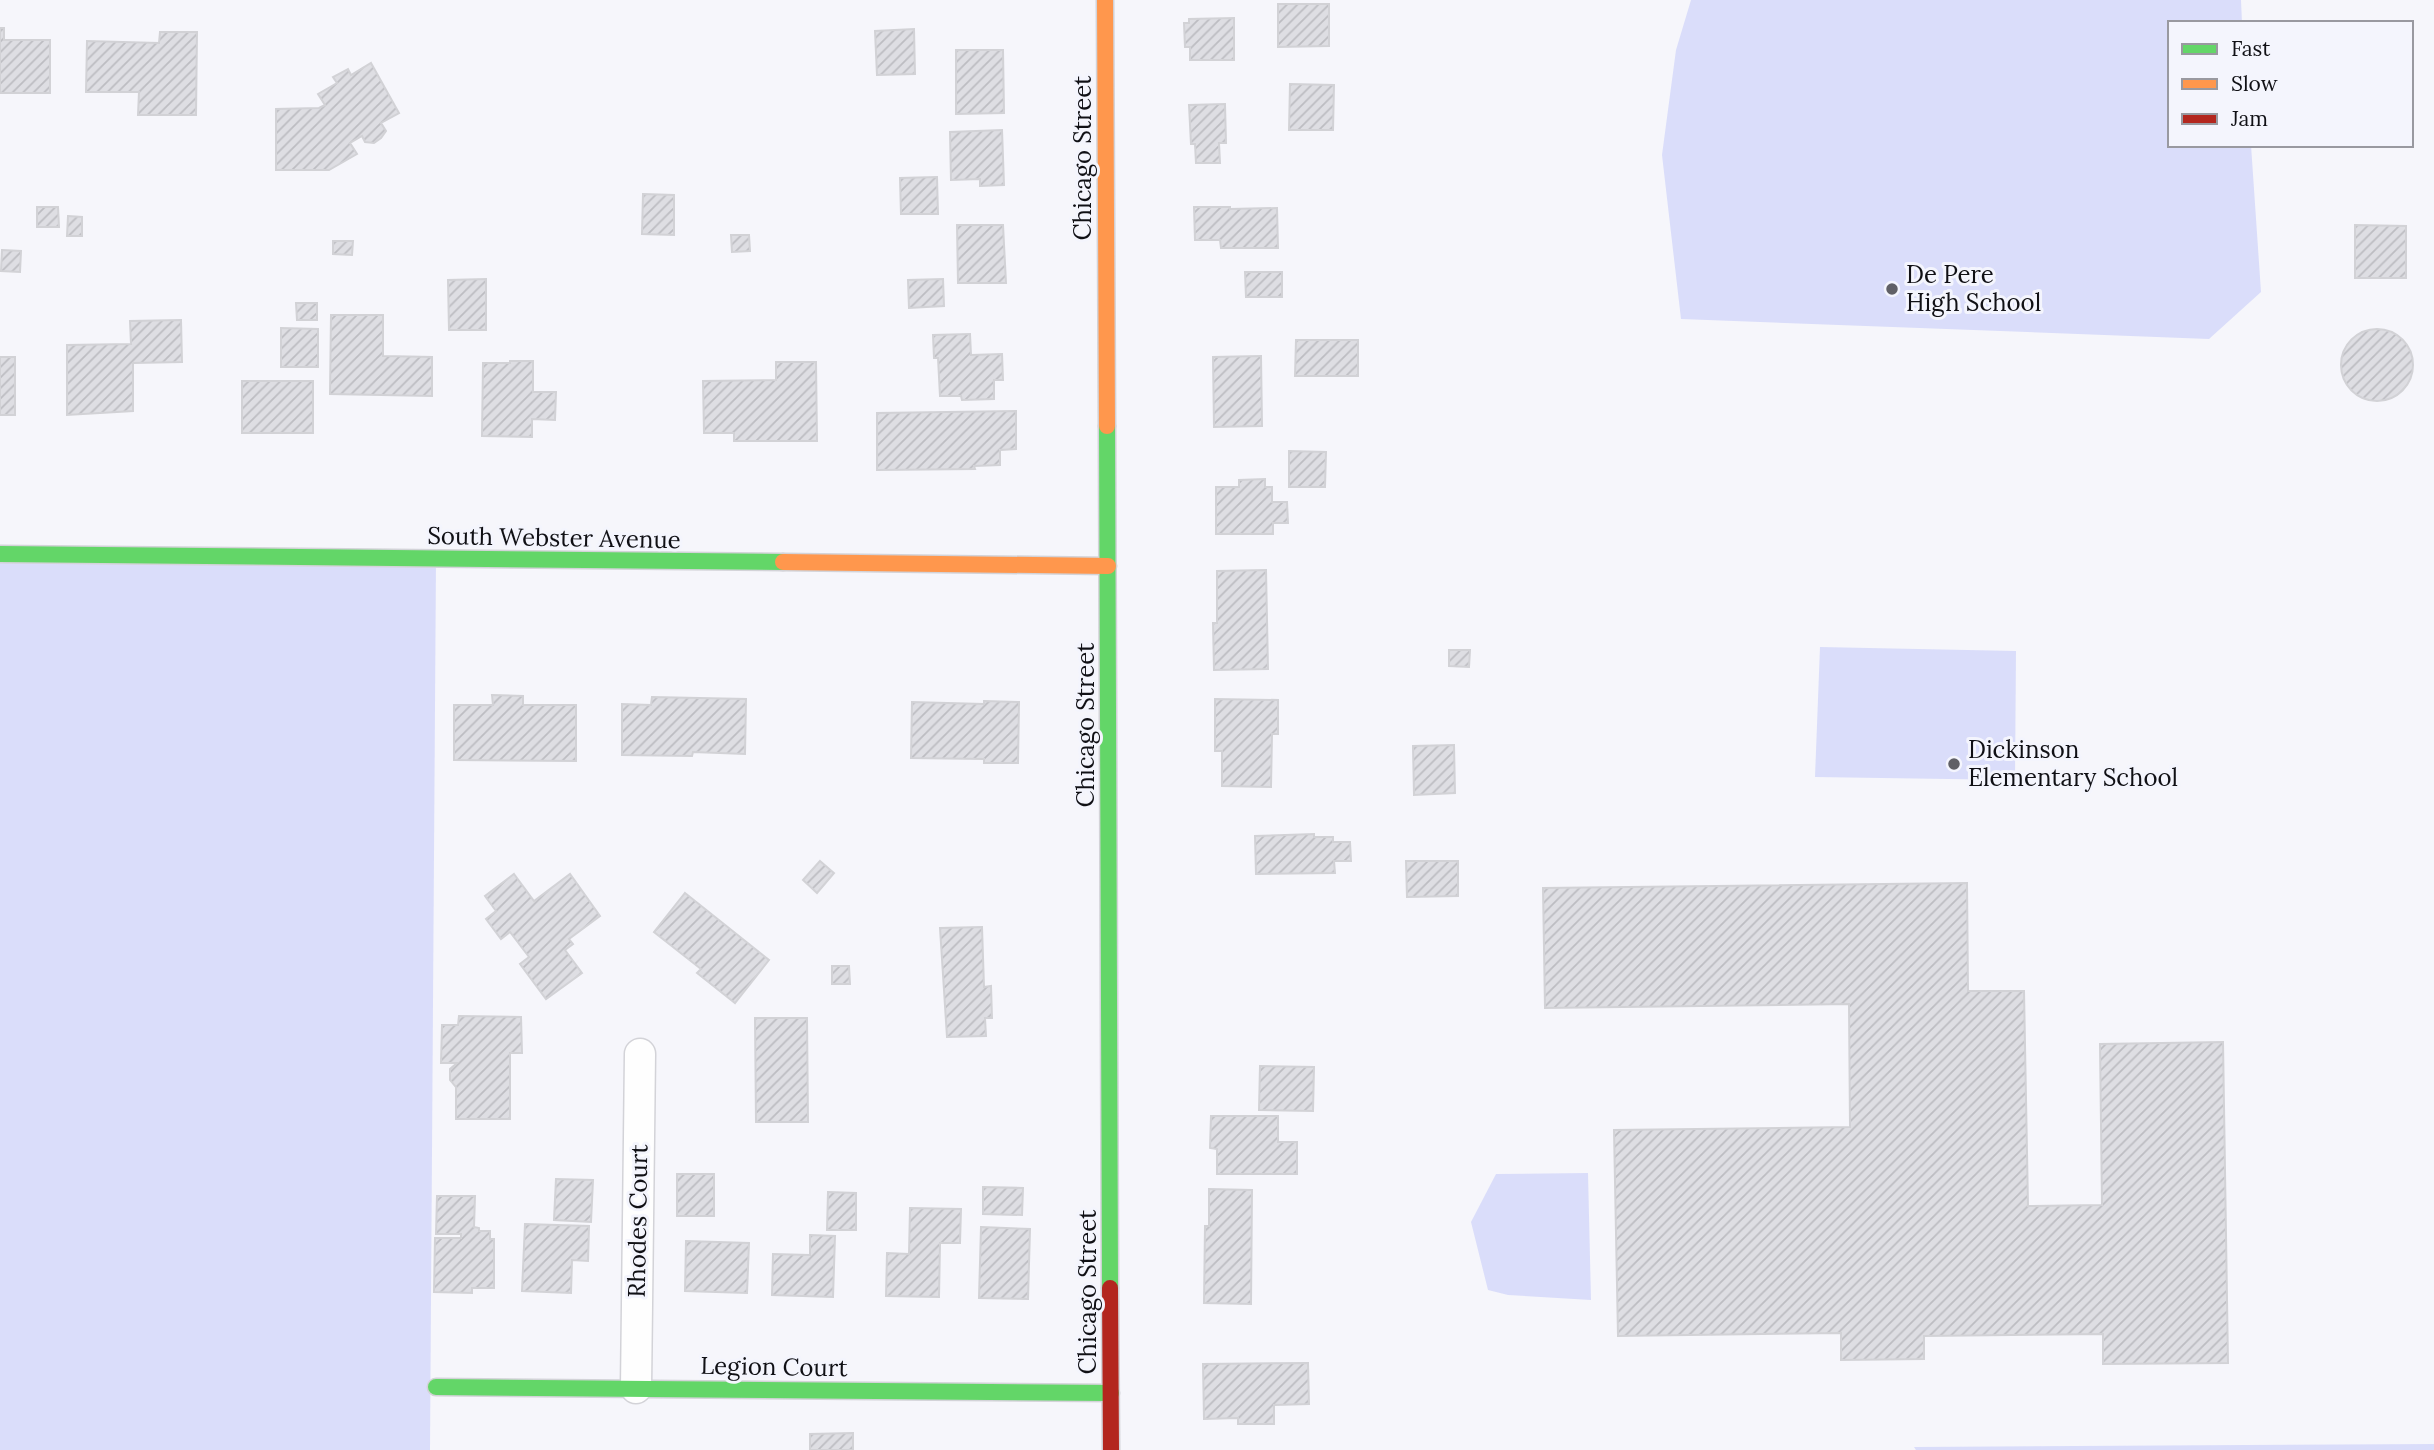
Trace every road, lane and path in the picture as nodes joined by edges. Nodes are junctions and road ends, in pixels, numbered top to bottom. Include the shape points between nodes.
1 (1105, 0) edge
2 (0, 554) edge
3 (1108, 566) junction
4 (640, 1054) dead end
5 (436, 1387) dead end
6 (636, 1388) junction
7 (1111, 1393) junction
8 (1111, 1450) edge

1 - 3 street, Chicago Street
2 - 3 street, South Webster Avenue
3 - 7 street, Chicago Street
4 - 6 street, Rhodes Court
5 - 6 street, Legion Court
6 - 7 street, Legion Court
7 - 8 street, Chicago Street

